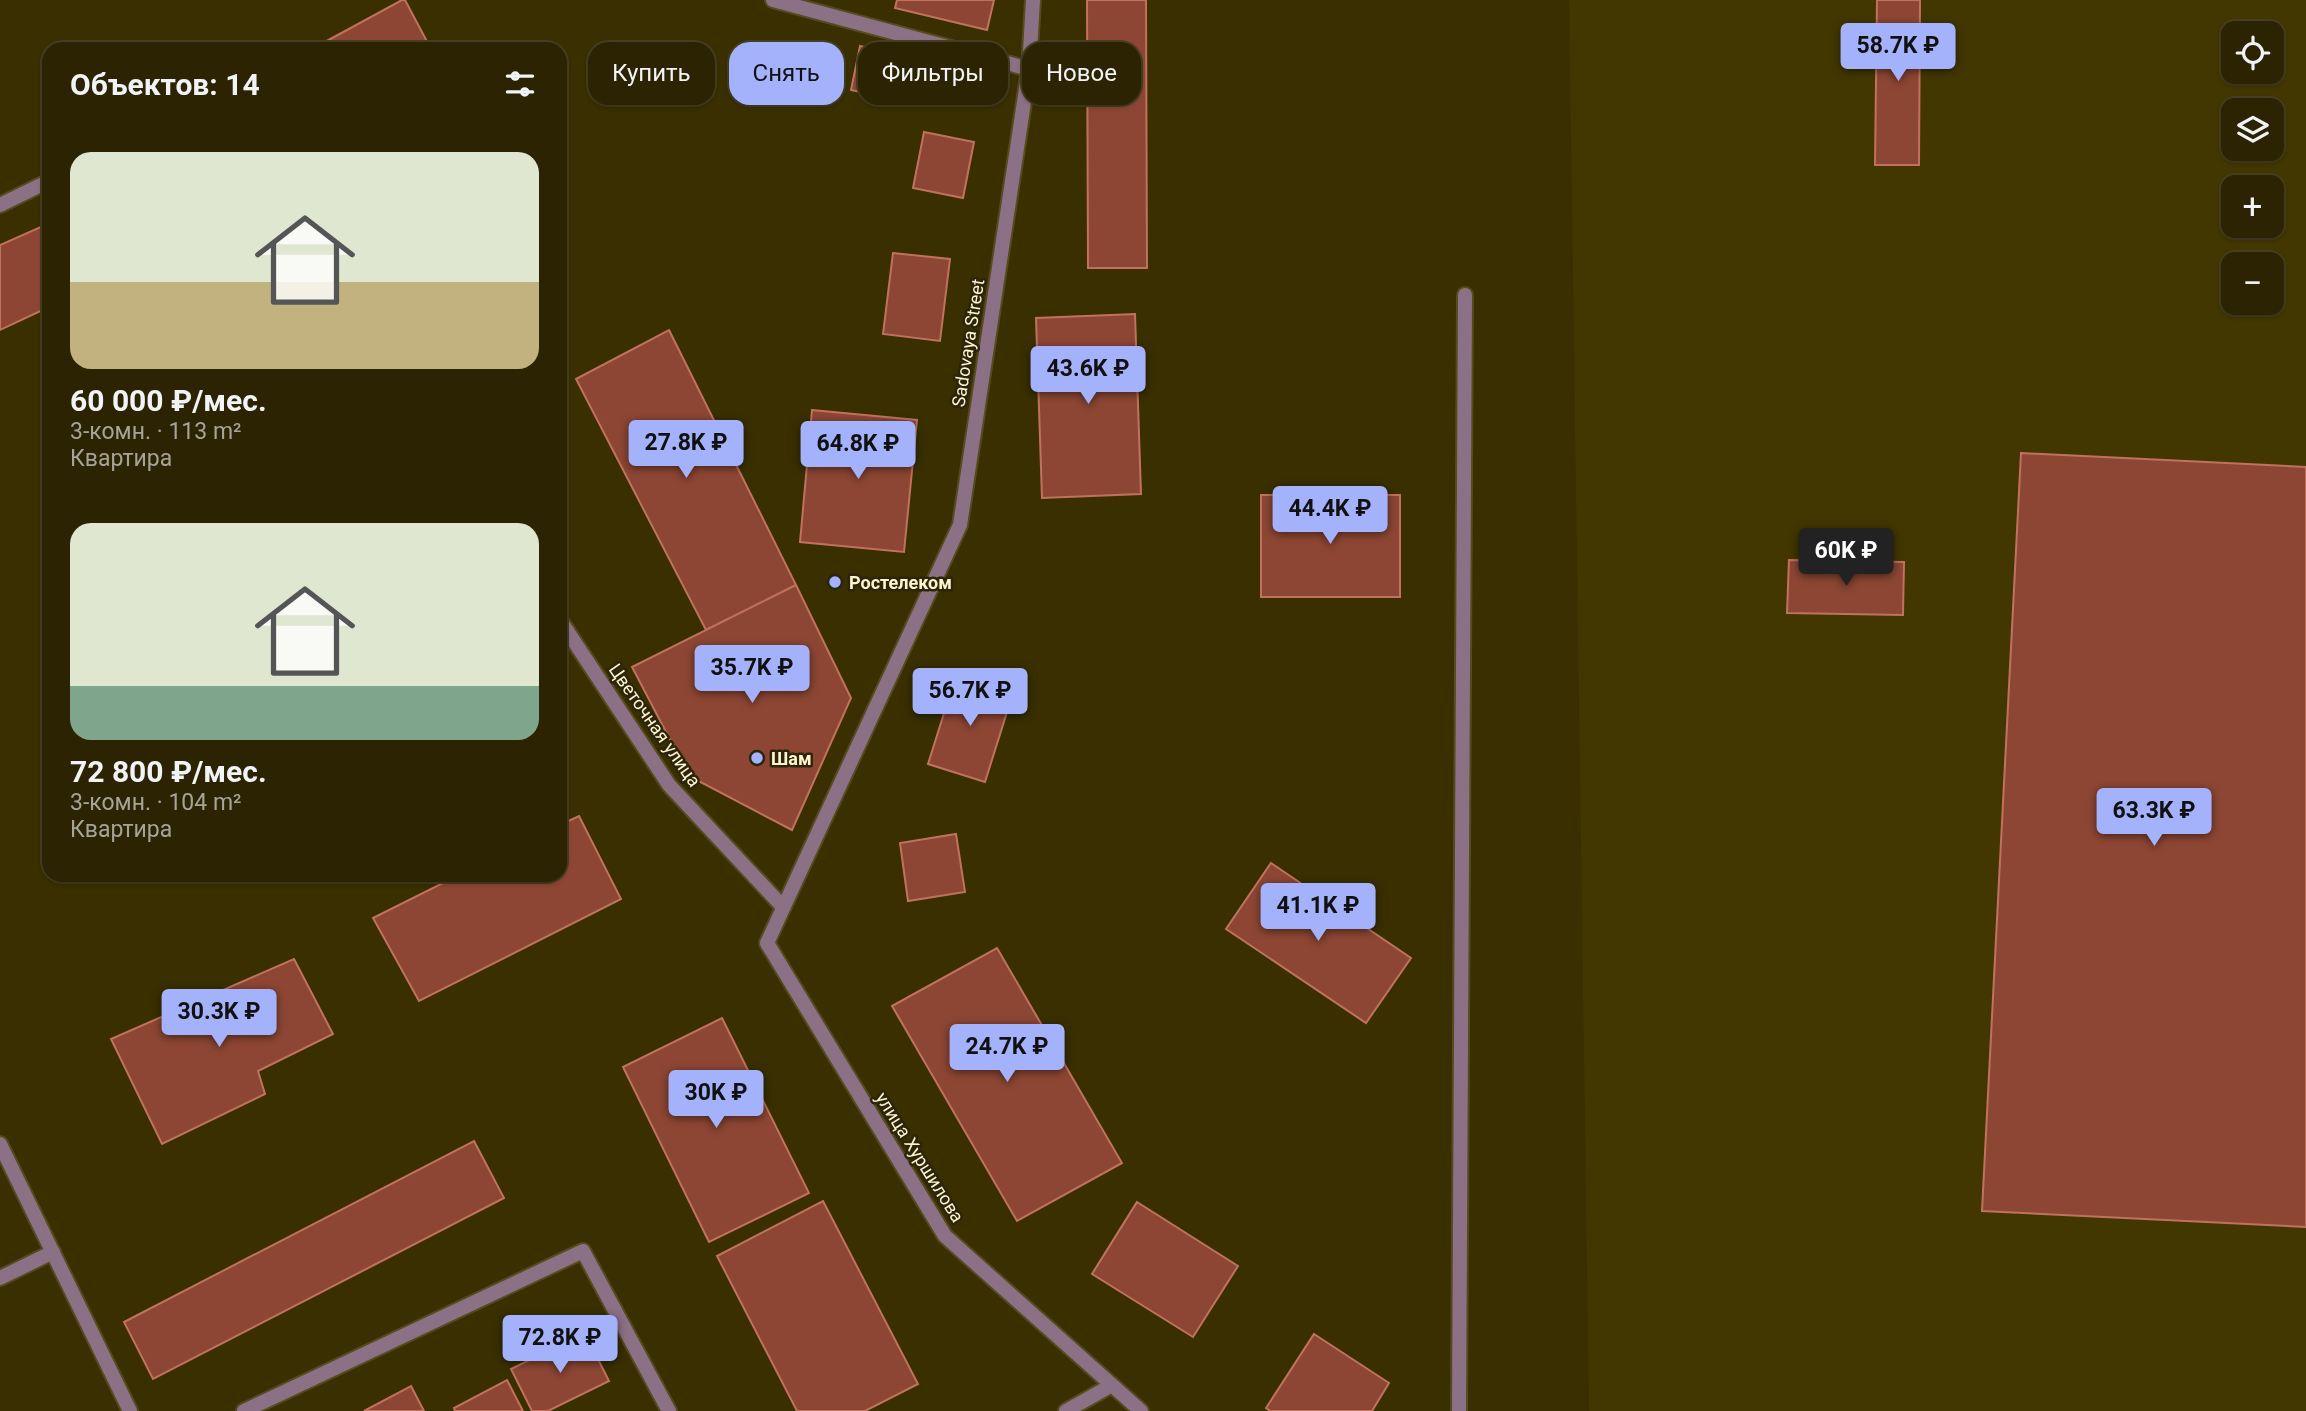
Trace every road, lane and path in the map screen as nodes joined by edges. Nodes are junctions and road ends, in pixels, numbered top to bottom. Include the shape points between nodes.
1 (773, 0) edge
2 (1033, 0) edge
3 (1031, 42) edge
4 (1022, 67) edge
5 (1024, 105) edge
6 (42, 184) edge
7 (0, 205) edge
8 (1465, 295) dead end
9 (567, 631) edge
10 (783, 907) junction
11 (0, 1144) edge
12 (53, 1252) junction
13 (0, 1278) edge
14 (1112, 1385) junction
15 (130, 1411) edge
16 (244, 1411) edge
17 (669, 1411) edge
18 (1066, 1411) edge
19 (1141, 1411) edge
20 (1459, 1411) edge

1 - 4 street
2 - 3 street, Sadovaya Street
5 - 10 street, Sadovaya Street via 960,525
6 - 7 street
8 - 20 street
9 - 10 street, Цветочная улица via 669,785
10 - 14 street, улица Хуршилова via 767,943 946,1236
11 - 12 street
12 - 13 street
12 - 15 street
14 - 18 street
14 - 19 street, улица Хуршилова
16 - 17 street via 583,1251

